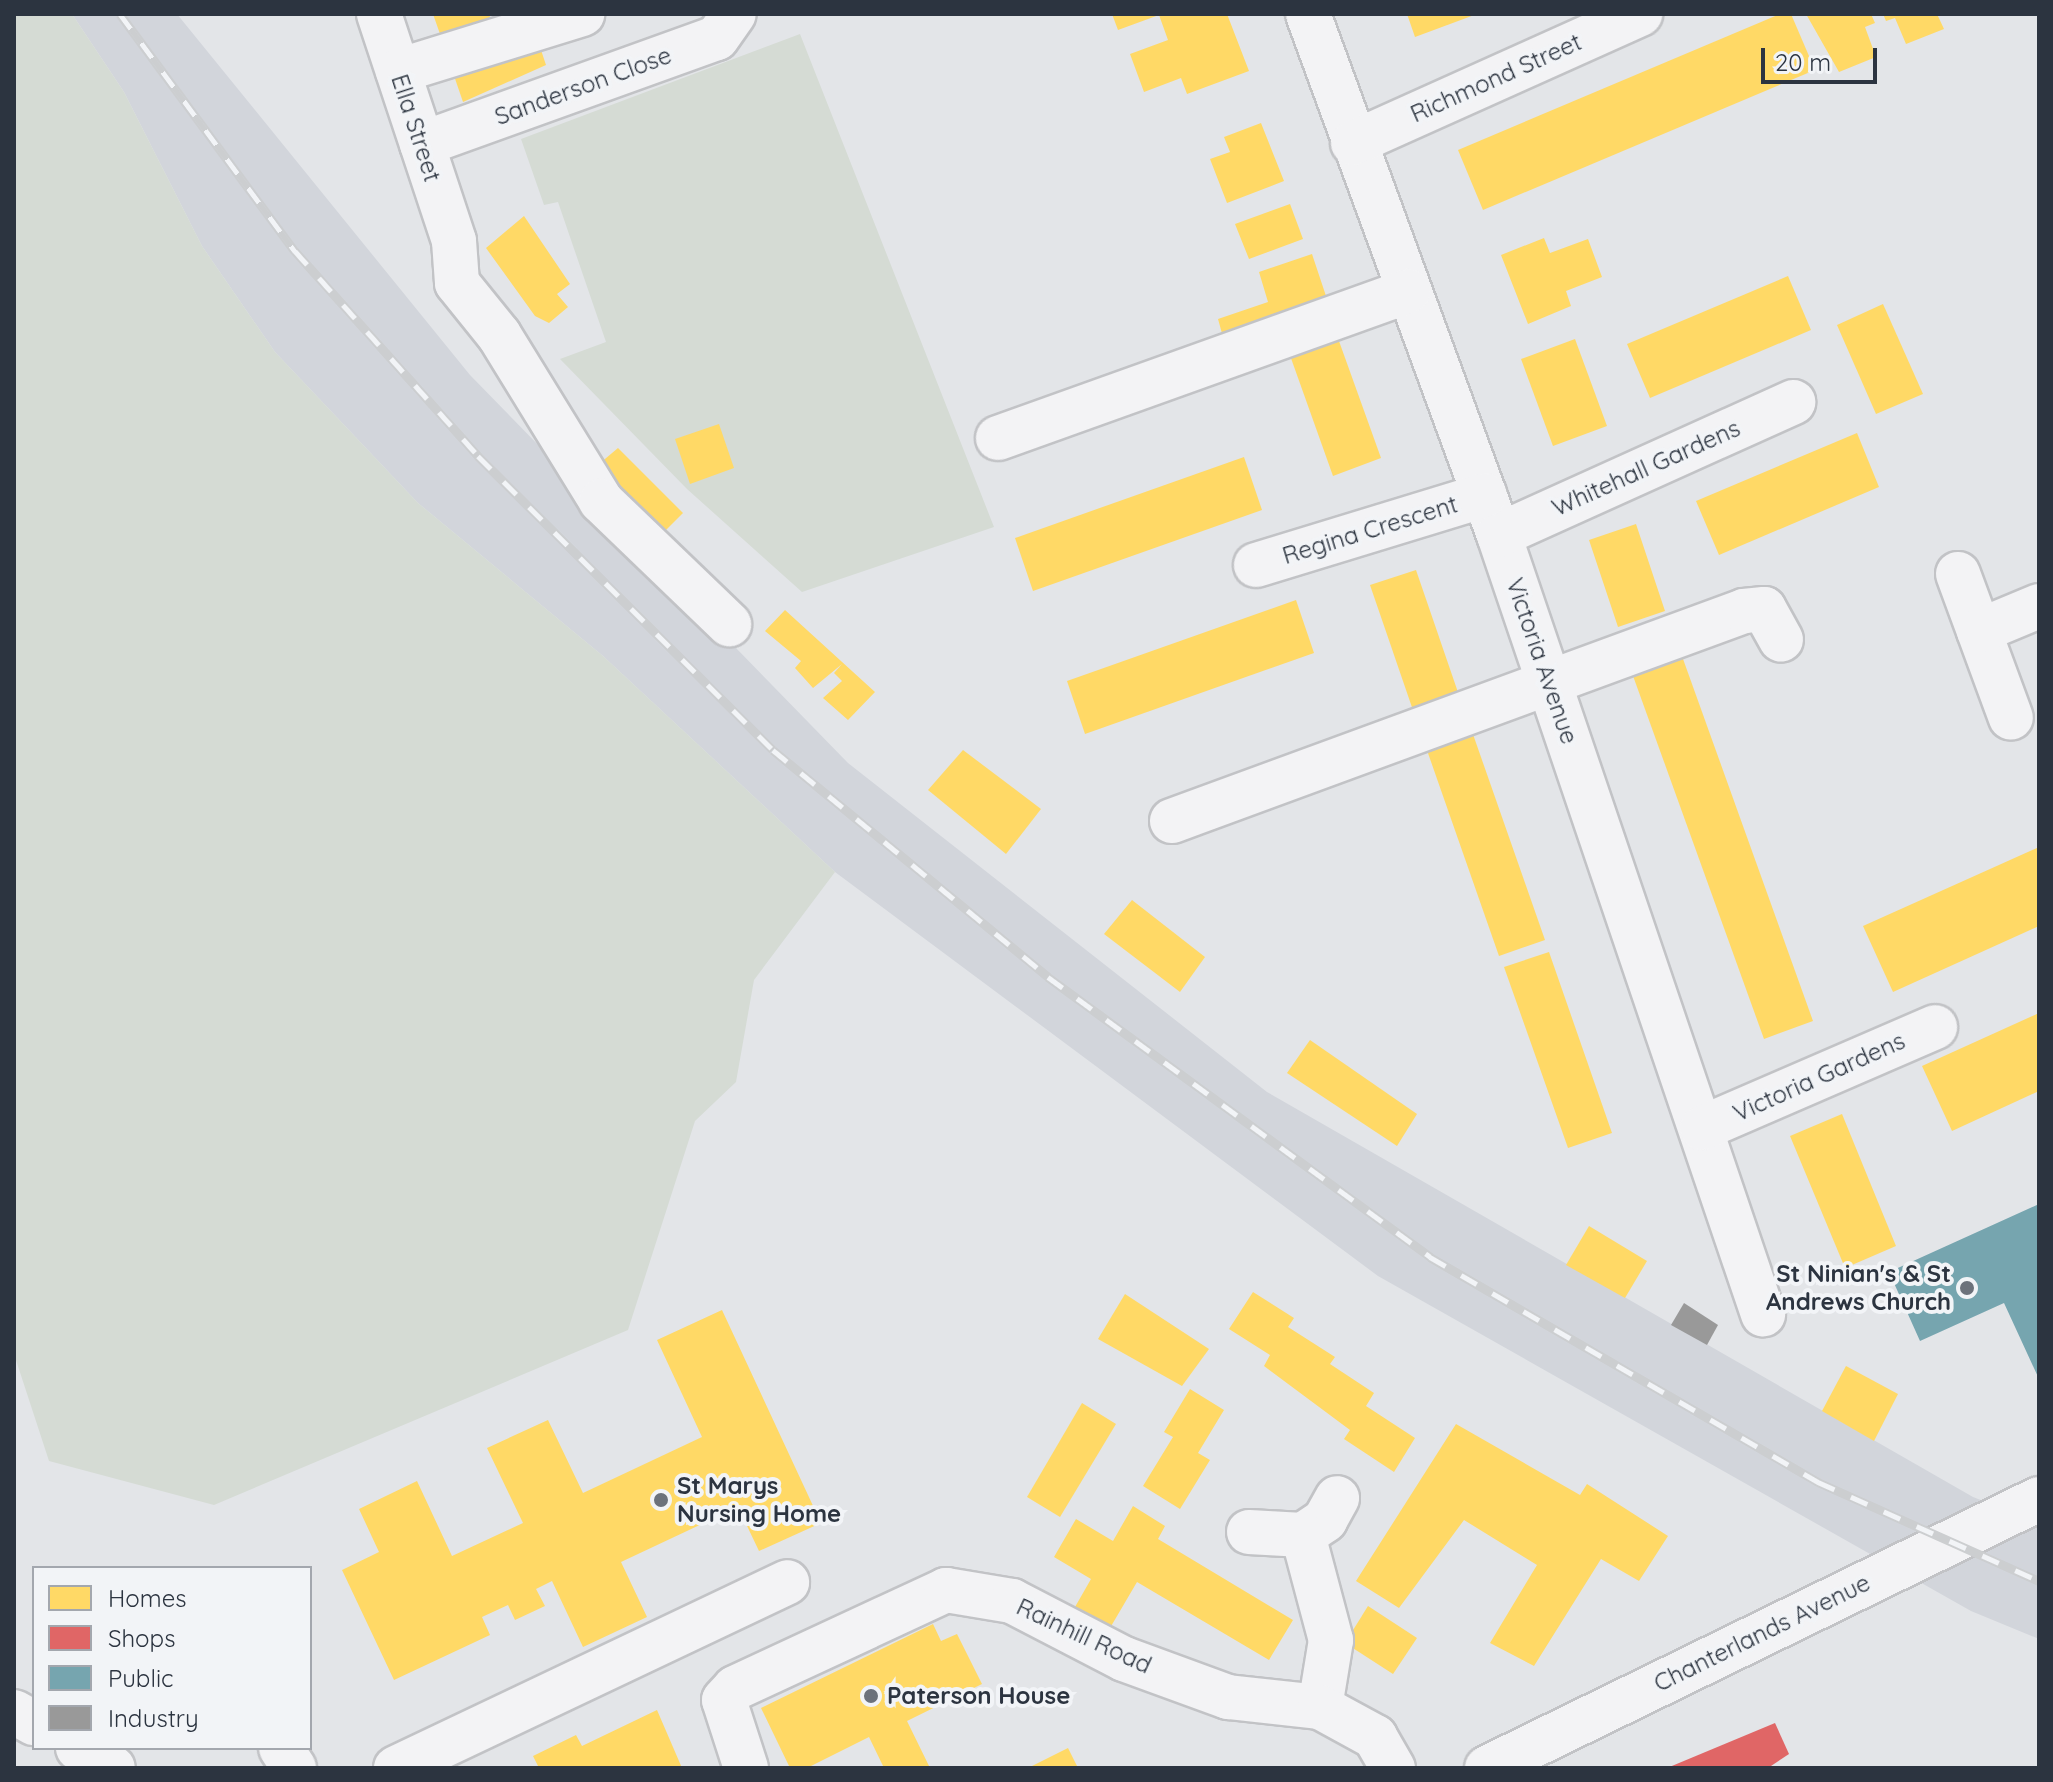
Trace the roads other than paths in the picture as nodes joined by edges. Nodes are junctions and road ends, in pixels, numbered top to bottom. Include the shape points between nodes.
1 (379, 14) edge
2 (582, 14) edge
3 (734, 14) edge
4 (1308, 14) edge
5 (1640, 14) edge
6 (398, 71) junction
7 (1353, 143) junction
8 (422, 144) junction
9 (1409, 291) junction
10 (1793, 402) dead end
11 (998, 438) dead end
12 (1485, 495) junction
13 (1499, 535) junction
14 (1256, 565) dead end
15 (1958, 574) dead end
16 (2039, 606) edge
17 (729, 624) dead end
18 (1979, 631) junction
19 (1781, 640) dead end
20 (1551, 686) junction
21 (2011, 718) dead end
22 (1172, 821) dead end
23 (1935, 1027) dead end
24 (1702, 1128) junction
25 (1763, 1314) dead end
26 (1337, 1498) dead end
27 (2039, 1499) edge
28 (1249, 1532) dead end
29 (1303, 1535) junction
30 (787, 1582) dead end
31 (1320, 1707) junction
32 (14, 1712) edge
33 (32, 1722) edge
34 (82, 1750) edge
35 (132, 1750) edge
36 (282, 1750) edge
37 (1544, 1755) edge
38 (115, 1768) edge
39 (294, 1768) edge
40 (396, 1768) edge
41 (746, 1768) edge
42 (1393, 1768) edge
43 (1487, 1768) edge

1 - 6 street, Ella Street
2 - 6 street
3 - 8 street, Sanderson Close via 717,38
4 - 7 street, Victoria Avenue
5 - 7 street, Richmond Street
6 - 8 street, Ella Street
7 - 9 street, Victoria Avenue
8 - 17 street, Ella Street via 454,241 457,283 499,335 585,479
9 - 11 street
9 - 12 street, Victoria Avenue
10 - 13 street, Whitehall Gardens
12 - 13 street, Victoria Avenue
12 - 14 street, Regina Crescent
13 - 20 street, Victoria Avenue
15 - 18 street
16 - 18 street
18 - 21 street
19 - 20 street via 1764,609 1744,611
20 - 22 street
20 - 24 street, Victoria Avenue
23 - 24 street, Victoria Gardens
24 - 25 street, Victoria Avenue
26 - 29 street via 1325,1520
27 - 37 street, Chanterlands Avenue
28 - 29 street
29 - 31 street via 1331,1640
30 - 40 street
31 - 41 street, Rainhill Road via 1228,1697 1124,1659 1012,1601 946,1590 735,1688 724,1700
31 - 42 street, Rainhill Road via 1375,1737
32 - 33 street
34 - 38 street
35 - 38 street
36 - 39 street
37 - 43 street, Chanterlands Avenue

